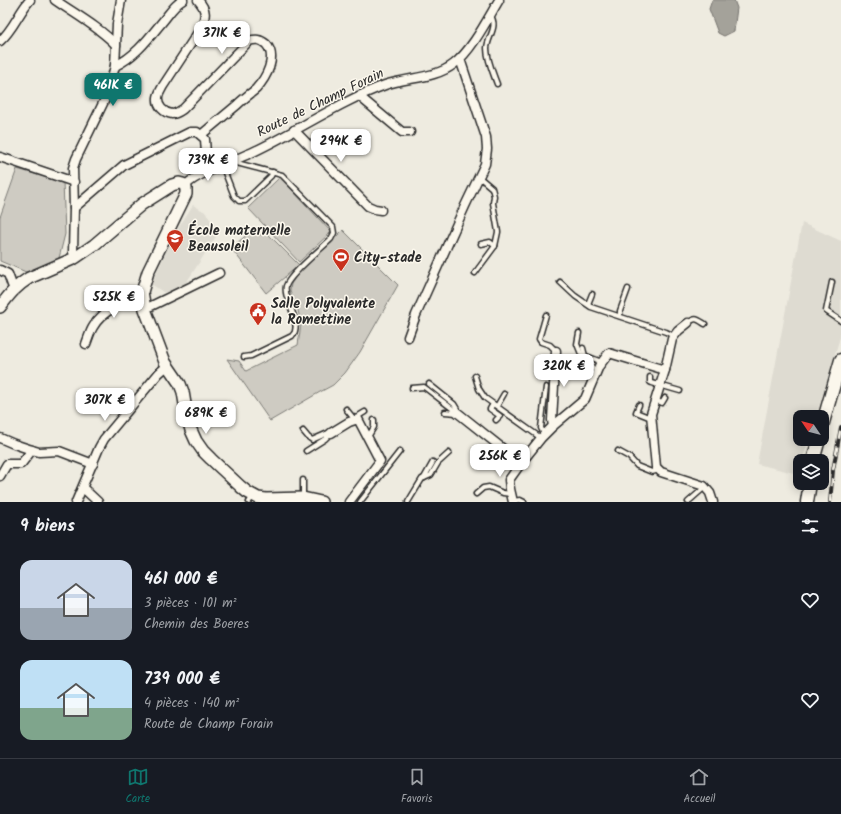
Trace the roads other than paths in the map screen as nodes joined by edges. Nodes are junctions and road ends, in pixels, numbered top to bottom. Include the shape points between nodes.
1 (30, 0) edge
2 (55, 0) edge
3 (121, 0) edge
4 (182, 0) edge
5 (198, 0) edge
6 (499, 0) edge
7 (490, 15) junction
8 (0, 41) edge
9 (116, 45) junction
10 (460, 58) junction
11 (115, 66) junction
12 (497, 84) dead end
13 (359, 96) junction
14 (294, 130) junction
15 (410, 132) dead end
16 (202, 135) junction
17 (0, 157) edge
18 (231, 161) junction
19 (222, 165) junction
20 (206, 172) junction
21 (273, 172) junction
22 (479, 176) junction
23 (74, 182) junction
24 (185, 186) junction
25 (74, 208) junction
26 (380, 210) dead end
27 (481, 244) dead end
28 (495, 246) junction
29 (75, 258) junction
30 (0, 270) edge
31 (219, 273) dead end
32 (475, 273) dead end
33 (560, 282) dead end
34 (832, 282) dead end
35 (15, 288) junction
36 (628, 289) dead end
37 (592, 294) dead end
38 (143, 297) junction
39 (588, 304) junction
40 (0, 307) edge
41 (145, 309) junction
42 (546, 315) dead end
43 (620, 316) junction
44 (841, 321) edge
45 (688, 323) joint
46 (705, 324) dead end
47 (579, 333) dead end
48 (408, 337) dead end
49 (672, 339) junction
50 (86, 344) dead end
51 (583, 348) dead end
52 (556, 351) joint
53 (585, 356) junction
54 (244, 357) dead end
55 (841, 360) edge
56 (602, 362) junction
57 (167, 366) junction
58 (665, 370) junction
59 (475, 376) dead end
60 (650, 377) dead end
61 (429, 384) dead end
62 (660, 385) junction
63 (546, 387) dead end
64 (412, 388) dead end
65 (680, 391) dead end
66 (504, 394) dead end
67 (665, 398) dead end
68 (655, 400) junction
69 (495, 405) junction
70 (639, 405) dead end
71 (346, 409) dead end
72 (827, 410) edge
73 (365, 412) dead end
74 (445, 412) dead end
75 (458, 413) junction
76 (651, 418) junction
77 (357, 420) junction
78 (374, 420) dead end
79 (496, 420) dead end
80 (553, 426) junction
81 (303, 431) dead end
82 (331, 432) junction
83 (542, 436) junction
84 (368, 437) junction
85 (0, 438) edge
86 (32, 450) junction
87 (306, 451) dead end
88 (400, 451) dead end
89 (618, 451) dead end
90 (448, 453) dead end
91 (433, 462) dead end
92 (521, 463) junction
93 (93, 464) junction
94 (659, 470) junction
95 (0, 476) edge
96 (424, 478) junction
97 (303, 480) dead end
98 (705, 486) junction
99 (83, 488) junction
100 (809, 490) edge
101 (476, 494) dead end
102 (512, 499) edge
103 (257, 500) edge
104 (312, 501) edge
105 (76, 502) edge
106 (98, 502) edge
107 (349, 502) edge
108 (360, 502) edge
109 (408, 502) edge
110 (524, 502) edge
111 (688, 502) edge
112 (713, 502) edge
113 (807, 502) edge

1 - 8 street
2 - 9 street
3 - 9 street
4 - 11 street via 132,55
5 - 16 street via 205,12 201,28 159,93 157,99 161,109 172,114 183,109 249,41 259,40 268,47 271,54 268,70 256,88
6 - 7 street, Route de Champ Forain
7 - 10 street, Route de Champ Forain
7 - 12 lane via 494,24 487,50
9 - 11 street
10 - 13 street, Route de Champ Forain via 452,65 430,75 385,85
10 - 22 street via 486,137 487,149
11 - 23 street via 108,92 76,159
13 - 14 street, Route de Champ Forain
13 - 15 street via 402,132
14 - 18 street, Route de Champ Forain
14 - 26 street via 368,206
16 - 20 street via 205,139
16 - 25 street via 190,132 124,165
17 - 23 street
18 - 19 street, Route de Champ Forain
18 - 21 lane
19 - 20 street, Route de Champ Forain
19 - 21 lane via 234,196 239,201 245,201
20 - 24 street, Route de Champ Forain
21 - 54 lane via 282,175 333,227 334,233 331,239 290,278 286,287 296,324 292,336
22 - 28 lane via 492,188 494,196 498,232
22 - 48 street
23 - 25 street
24 - 29 main road, Route de Champ Forain via 180,183 172,185 147,201
24 - 38 main road via 186,194 148,272
25 - 29 street
27 - 28 lane via 490,242
28 - 32 lane
29 - 35 main road, Route de Champ Forain via 29,278
30 - 35 street via 8,274
31 - 41 street
33 - 39 lane
34 - 44 lane via 826,311
35 - 40 main road, Route de Champ Forain
36 - 43 lane
37 - 39 lane
38 - 41 main road
38 - 50 street via 108,310 92,328
39 - 43 lane
41 - 57 main road
42 - 52 lane via 539,339
43 - 49 lane via 666,332
45 - 46 lane via 697,319
45 - 49 street
47 - 53 lane via 577,344 581,354
49 - 58 street
51 - 53 lane
52 - 80 street
53 - 56 lane
55 - 72 main road
56 - 58 street via 609,352
56 - 80 street via 594,368 585,399
57 - 93 street via 104,439
57 - 103 main road via 180,384 196,441 211,459
58 - 62 street
59 - 69 lane via 485,398
60 - 62 lane via 650,382
61 - 75 lane via 454,404
62 - 65 lane
62 - 68 street
63 - 83 lane
64 - 75 lane via 424,387
66 - 69 lane
67 - 68 lane via 662,403
68 - 76 street
69 - 79 lane via 490,409 500,416
69 - 83 lane
70 - 76 lane via 636,412
71 - 77 lane
73 - 77 lane
74 - 75 lane
75 - 92 street
76 - 94 street via 656,467
77 - 82 street
77 - 84 street
78 - 84 lane via 374,427
80 - 83 street
81 - 82 lane via 312,440
82 - 87 lane
83 - 92 street
84 - 107 street via 380,461
85 - 86 street
86 - 93 street via 59,451
86 - 95 street via 21,464 7,464
88 - 108 lane
89 - 94 lane via 629,457 637,466 652,472
90 - 96 lane via 431,475
91 - 96 lane
92 - 102 street via 509,480
93 - 99 street
94 - 98 street
96 - 109 lane
97 - 104 lane
98 - 111 lane
98 - 112 street
99 - 105 street
99 - 106 street
100 - 113 main road
101 - 102 lane via 482,488 488,487
102 - 110 lane
103 - 104 main road

